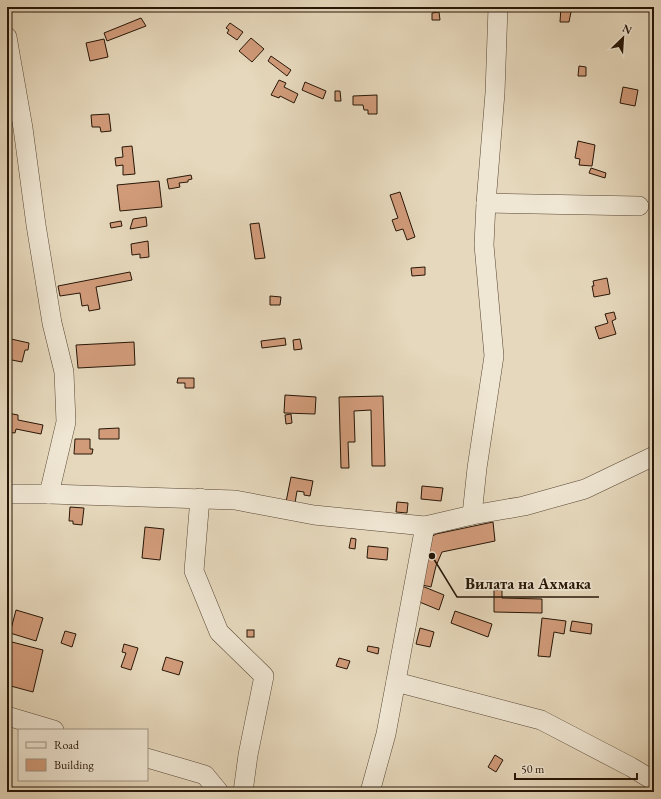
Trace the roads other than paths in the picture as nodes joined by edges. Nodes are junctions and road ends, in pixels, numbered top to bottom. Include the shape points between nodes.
1 (498, 7) edge
2 (7, 37) edge
3 (486, 203) junction
4 (639, 206) dead end
5 (654, 456) edge
6 (7, 494) edge
7 (49, 494) junction
8 (200, 498) junction
9 (472, 515) junction
10 (425, 526) junction
11 (396, 682) junction
12 (7, 716) edge
13 (51, 729) edge
14 (148, 758) edge
15 (654, 781) edge
16 (219, 792) edge
17 (243, 792) edge
18 (370, 792) edge

1 - 3 street via 495,93
2 - 7 street via 52,323 64,372 66,422
3 - 4 street
3 - 9 street via 484,245 494,356
5 - 9 street via 585,489 524,506
6 - 7 street
7 - 8 street
8 - 10 street via 235,500 314,515
8 - 17 street via 194,570 219,632 264,676
9 - 10 street
10 - 11 street
11 - 15 street via 541,720 631,766
11 - 18 street via 386,734
12 - 13 street
14 - 16 street via 205,776

